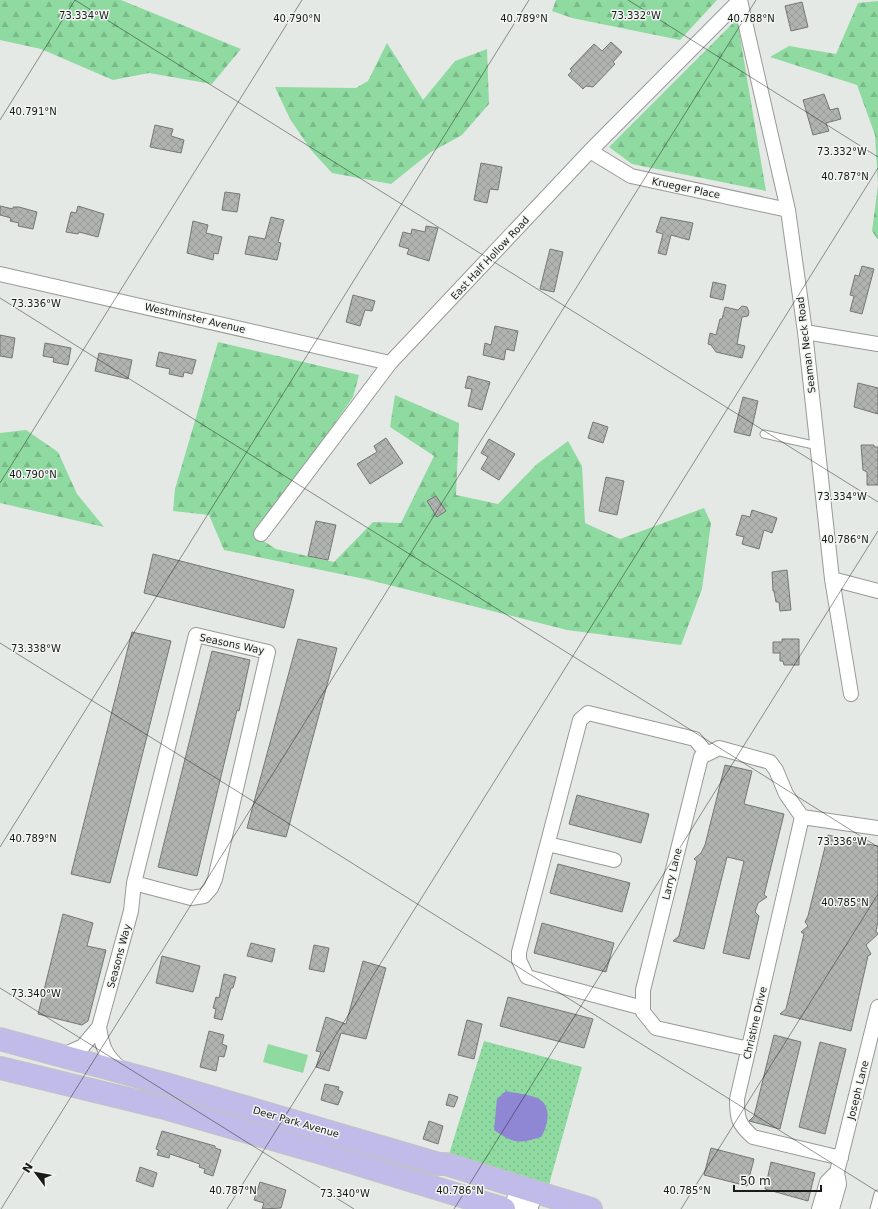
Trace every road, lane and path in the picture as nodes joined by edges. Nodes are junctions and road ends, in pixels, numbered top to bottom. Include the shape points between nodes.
1 (740, 0) edge
2 (590, 151) junction
3 (788, 210) junction
4 (0, 274) edge
5 (805, 332) junction
6 (878, 344) edge
7 (390, 363) junction
8 (764, 434) dead end
9 (818, 446) junction
10 (262, 534) dead end
11 (832, 579) junction
12 (878, 591) edge
13 (851, 694) dead end
14 (707, 754) junction
15 (802, 817) junction
16 (878, 828) edge
17 (548, 844) junction
18 (614, 860) dead end
19 (134, 883) junction
20 (878, 1007) edge
21 (643, 1008) junction
22 (99, 1027) junction
23 (0, 1039) edge
24 (749, 1049) junction
25 (62, 1056) junction
26 (0, 1068) edge
27 (125, 1073) junction
28 (841, 1158) junction
29 (837, 1172) junction
30 (878, 1194) edge
31 (527, 1196) edge
32 (504, 1209) edge
33 (514, 1209) edge
34 (591, 1209) edge
35 (820, 1209) edge
36 (832, 1209) edge
37 (874, 1209) edge

1 - 2 street, East Half Hollow Road
1 - 3 street, Seaman Neck Road
2 - 3 street, Krueger Place via 631,176
2 - 7 street, East Half Hollow Road
3 - 5 street, Seaman Neck Road
4 - 7 street, Westminster Avenue
5 - 6 street
5 - 9 street, Seaman Neck Road
7 - 10 street, East Half Hollow Road
8 - 9 lane
9 - 11 street, Seaman Neck Road
11 - 12 street
11 - 13 street, Seaman Neck Road
14 - 15 street via 719,748 770,762 786,794
14 - 17 street via 696,739 588,713 584,715 580,720
14 - 21 street, Larry Lane via 701,757 695,778 643,990
15 - 16 street
15 - 24 street, Christine Drive
17 - 18 street
17 - 21 street via 520,952 519,960 523,972 527,977
19 - 19 street, Seasons Way via 196,635 268,652 211,888 204,896 191,898
19 - 22 street, Seasons Way via 131,911
20 - 28 street, Joseph Lane
21 - 24 street via 643,1012 656,1028
22 - 25 street via 83,1046
22 - 27 street via 106,1054
23 - 25 main road, Deer Park Avenue
24 - 28 street, Christine Drive via 736,1099 737,1118 743,1129 752,1137
25 - 27 main road, Deer Park Avenue
26 - 32 main road via 168,1109
27 - 31 main road, Deer Park Avenue via 446,1164
28 - 29 street, Joseph Lane
29 - 35 street via 827,1182
29 - 36 street via 839,1184
30 - 37 lane
31 - 33 street
31 - 34 main road, Deer Park Avenue

